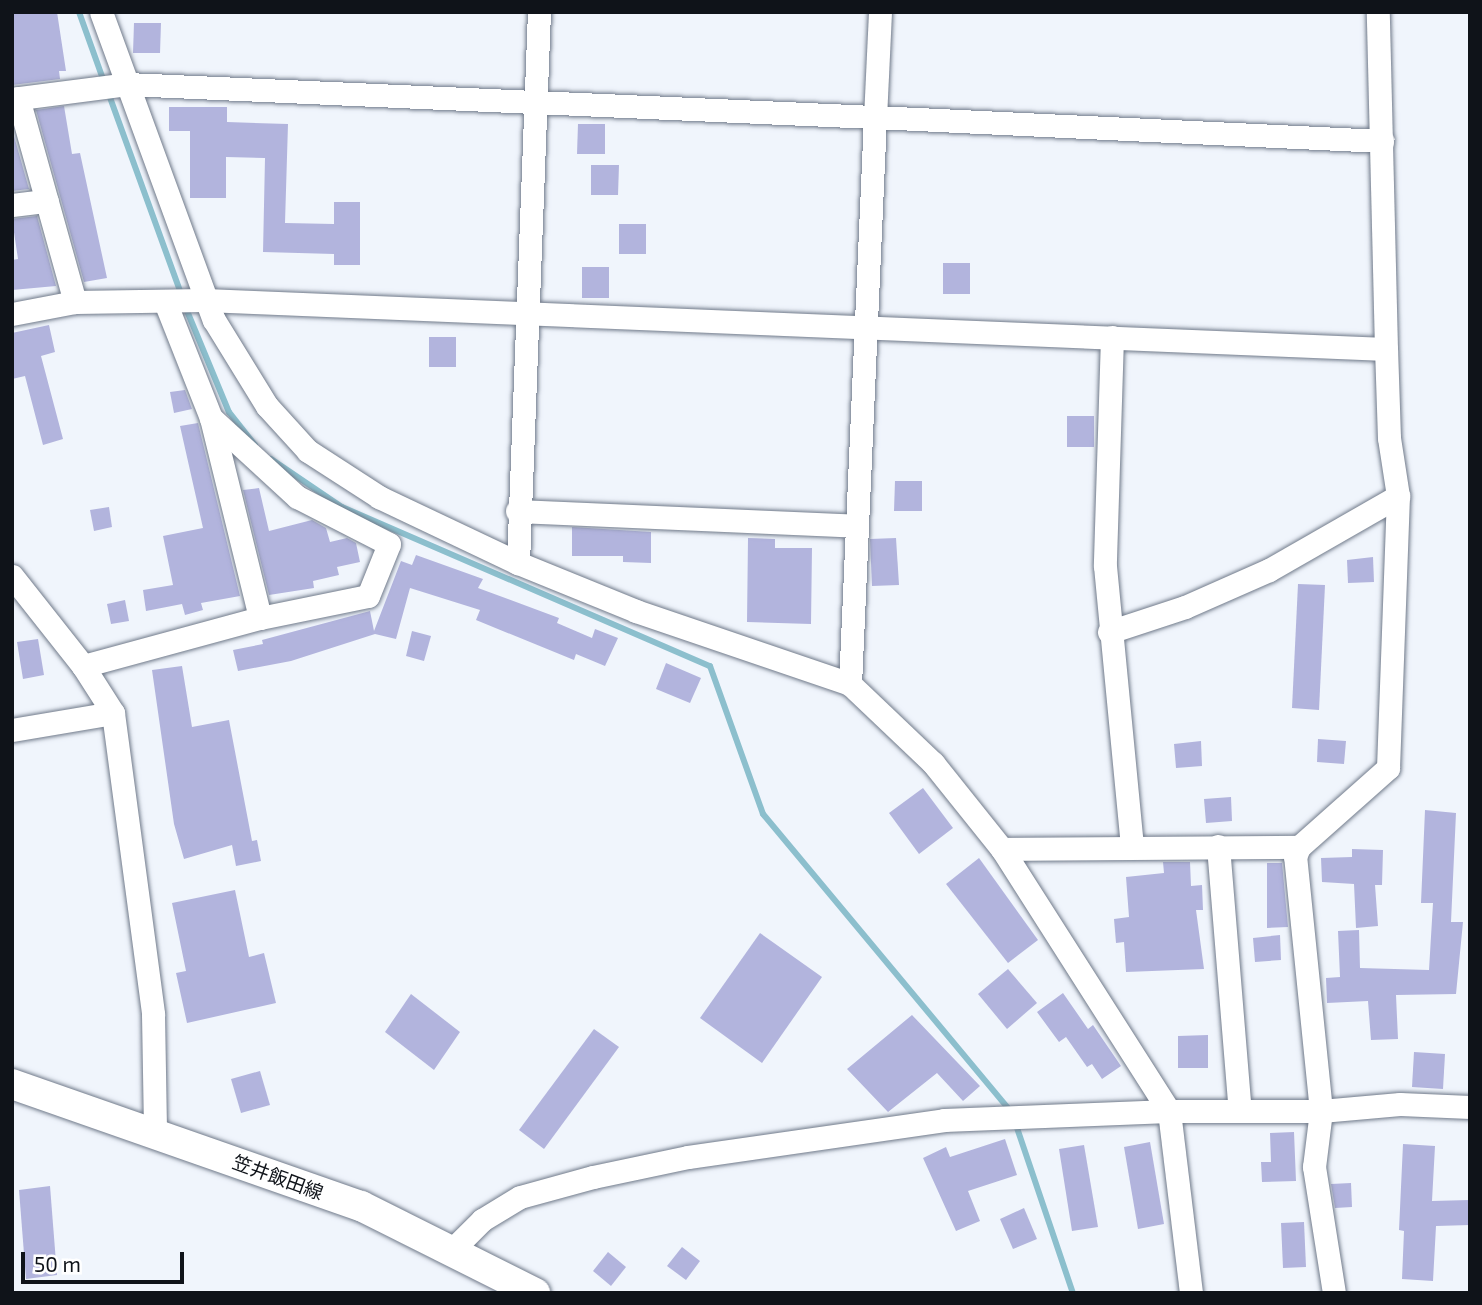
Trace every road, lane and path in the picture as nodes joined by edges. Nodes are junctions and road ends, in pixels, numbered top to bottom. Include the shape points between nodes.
1 (101, 12) edge
2 (539, 12) edge
3 (880, 12) edge
4 (1378, 12) edge
5 (124, 84) junction
6 (15, 99) edge
7 (534, 102) junction
8 (875, 117) junction
9 (1382, 141) junction
10 (47, 201) junction
11 (12, 205) edge
12 (202, 300) junction
13 (75, 302) junction
14 (167, 302) junction
15 (524, 311) junction
16 (12, 314) edge
17 (866, 327) junction
18 (1112, 337) junction
19 (1386, 349) junction
20 (211, 418) junction
21 (1398, 496) junction
22 (517, 511) junction
23 (857, 526) junction
24 (518, 563) junction
25 (12, 576) edge
26 (260, 618) junction
27 (1108, 632) junction
28 (83, 666) junction
29 (850, 684) junction
30 (113, 713) junction
31 (12, 730) edge
32 (1132, 845) junction
33 (1218, 846) junction
34 (1299, 847) junction
35 (1002, 849) junction
36 (12, 1084) edge
37 (1470, 1107) edge
38 (1169, 1111) junction
39 (1240, 1111) junction
40 (1321, 1111) junction
41 (155, 1132) junction
42 (453, 1249) junction
43 (535, 1293) edge
44 (1191, 1293) edge
45 (1334, 1293) edge

1 - 5 street
2 - 7 street
3 - 8 street
4 - 9 street
5 - 6 street
5 - 7 street
5 - 12 street
6 - 10 street
7 - 8 street
7 - 15 street
8 - 9 street
8 - 17 street
9 - 19 street
10 - 11 street
10 - 13 street
12 - 14 street
12 - 15 street
12 - 24 street via 240,368 308,451 379,497
13 - 14 street
13 - 16 street
14 - 20 street
15 - 17 street
15 - 22 street
17 - 18 street
17 - 23 street
18 - 19 street
18 - 27 street via 1105,566
19 - 21 street via 1389,438
20 - 26 street
20 - 26 street via 297,497 389,544 368,596
21 - 27 street via 1269,570 1185,607
21 - 34 street via 1388,768
22 - 23 street
22 - 24 street
23 - 29 street
24 - 29 street via 636,611
25 - 28 street
26 - 28 street
27 - 32 street
28 - 30 street
29 - 35 street via 933,762
30 - 31 street
30 - 41 street via 153,1014
32 - 33 street
32 - 35 street
33 - 34 street
33 - 39 street
34 - 40 street via 1295,857
35 - 38 street
36 - 41 main road, 笠井飯田線
37 - 40 street via 1400,1104
38 - 39 street
38 - 42 street via 944,1121 688,1157 520,1197 481,1220
38 - 44 street
39 - 40 street
40 - 45 street via 1314,1167
41 - 42 main road, 笠井飯田線 via 361,1206
42 - 43 main road, 笠井飯田線

